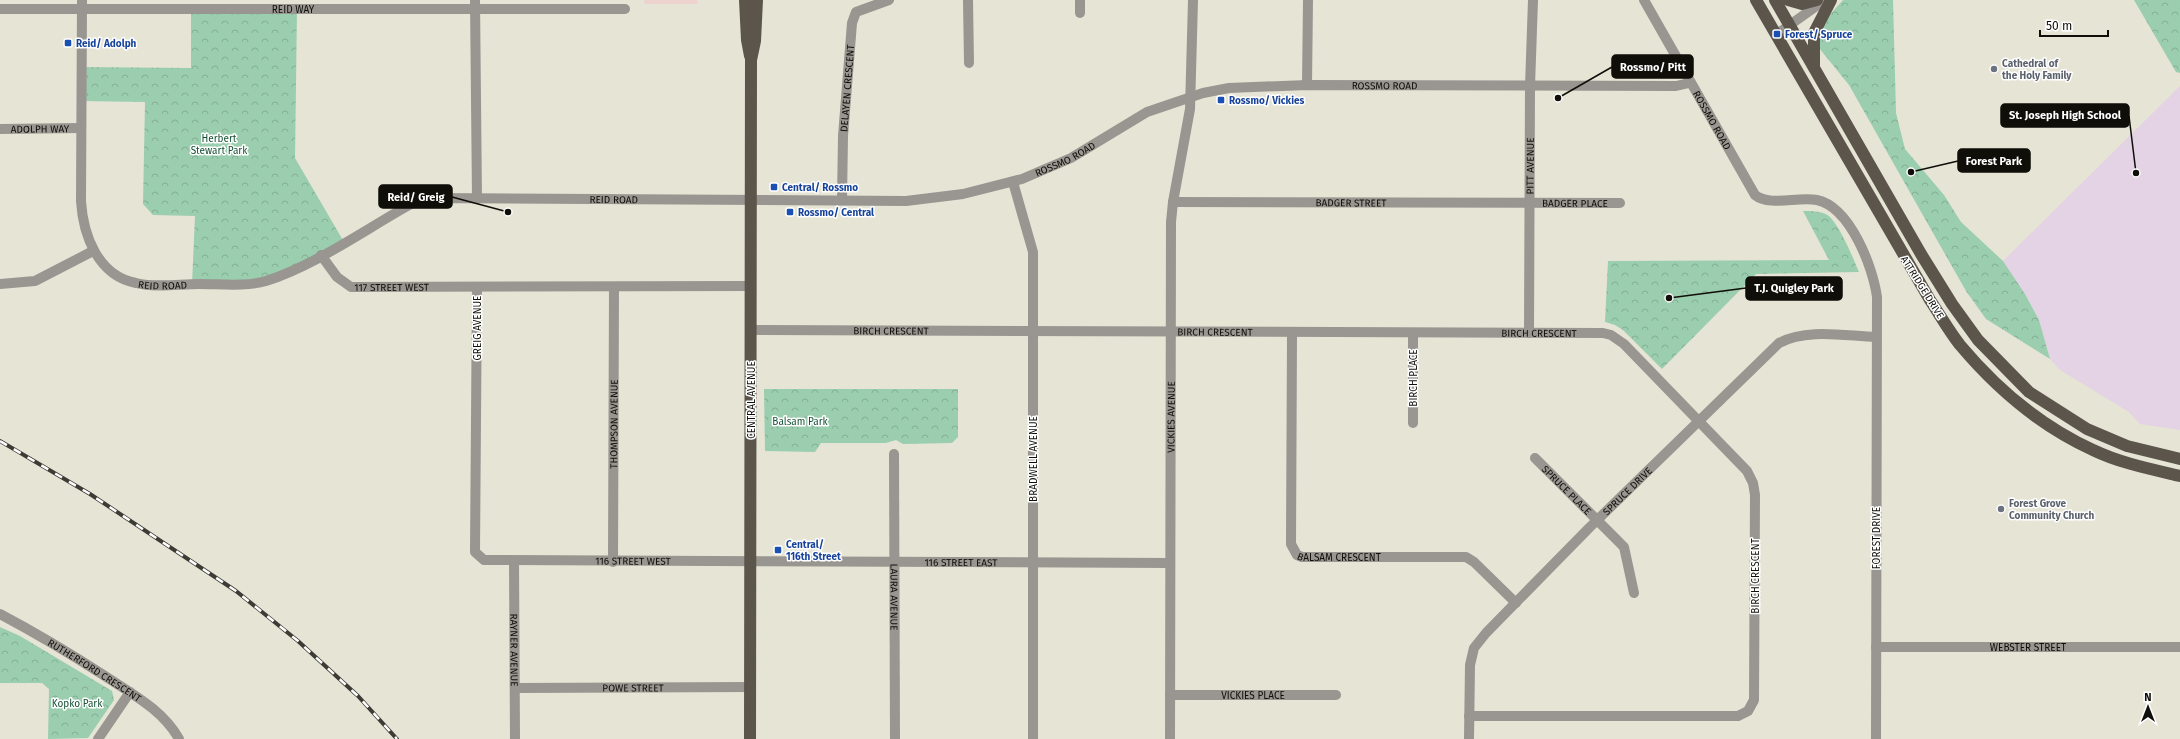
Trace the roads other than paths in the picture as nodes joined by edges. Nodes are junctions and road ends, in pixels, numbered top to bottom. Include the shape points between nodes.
1 (745, 0) edge
2 (757, 0) edge
3 (888, 0) edge
4 (968, 0) edge
5 (1080, 0) edge
6 (1193, 0) edge
7 (1308, 0) edge
8 (1533, 0) edge
9 (1644, 0) edge
10 (1756, 0) edge
11 (1775, 0) edge
12 (1788, 0) edge
13 (1817, 0) edge
14 (1825, 0) edge
15 (1831, 0) edge
16 (82, 4) edge
17 (475, 4) edge
18 (0, 9) edge
19 (625, 9) dead end
20 (1080, 13) dead end
21 (1790, 26) junction
22 (1777, 34) junction
23 (751, 60) junction
24 (969, 63) dead end
25 (1814, 68) junction
26 (1690, 83) junction
27 (1307, 85) junction
28 (1530, 86) junction
29 (1191, 97) junction
30 (81, 128) junction
31 (0, 129) edge
32 (1013, 182) junction
33 (477, 199) junction
34 (751, 200) junction
35 (842, 200) junction
36 (1173, 202) junction
37 (1529, 203) junction
38 (1620, 203) dead end
39 (93, 251) junction
40 (321, 255) junction
41 (0, 284) edge
42 (477, 286) junction
43 (750, 286) junction
44 (614, 287) junction
45 (750, 330) junction
46 (1032, 332) junction
47 (1170, 333) junction
48 (1292, 333) junction
49 (1413, 333) junction
50 (1529, 333) junction
51 (1876, 337) junction
52 (1698, 420) junction
53 (1413, 423) dead end
54 (894, 454) dead end
55 (1535, 458) dead end
56 (2180, 459) edge
57 (2180, 476) edge
58 (1598, 522) junction
59 (514, 562) junction
60 (613, 562) junction
61 (751, 562) junction
62 (1033, 563) junction
63 (1170, 563) junction
64 (895, 564) junction
65 (1634, 593) dead end
66 (1516, 603) junction
67 (0, 614) edge
68 (1876, 647) junction
69 (2180, 647) edge
70 (751, 687) junction
71 (516, 688) junction
72 (130, 692) junction
73 (1336, 694) dead end
74 (1170, 695) junction
75 (1469, 716) junction
76 (98, 739) edge
77 (179, 739) edge
78 (515, 739) edge
79 (750, 739) edge
80 (895, 739) edge
81 (1033, 739) edge
82 (1170, 739) edge
83 (1469, 739) edge
84 (1876, 739) edge

1 - 23 main road, CENTRAL AVENUE
2 - 23 main road, CENTRAL AVENUE via 756,41
3 - 35 street, DELAYEN CRESCENT via 856,12 852,23 843,136
4 - 24 street
5 - 20 street
6 - 29 street
7 - 27 street
8 - 28 street, PITT AVENUE
9 - 26 street
10 - 22 main road, ATTRIDGE DRIVE
11 - 21 main road, ATTRIDGE DRIVE
12 - 13 main road via 1802,4
14 - 21 street
15 - 25 main road via 1814,33
16 - 17 street, REID WAY
16 - 18 street, REID WAY
16 - 30 street, REID ROAD
17 - 19 street, REID WAY
17 - 33 street
21 - 22 street
21 - 25 main road, ATTRIDGE DRIVE
22 - 57 main road, ATTRIDGE DRIVE via 1892,238 1930,300 1960,344 1994,383 2032,415 2080,444 2137,466
23 - 34 main road, CENTRAL AVENUE
25 - 56 main road, ATTRIDGE DRIVE via 1944,292 1978,340 2029,392 2087,429 2127,446
26 - 28 street, ROSSMO ROAD via 1676,86
26 - 51 street, ROSSMO ROAD via 1755,195 1766,201 1817,200 1833,207 1843,217 1872,274 1877,297
27 - 28 street, ROSSMO ROAD
27 - 29 street, ROSSMO ROAD via 1229,88
28 - 37 street, PITT AVENUE
29 - 32 street, ROSSMO ROAD via 1164,104 1147,112 1071,158
29 - 36 street, VICKIES AVENUE
30 - 31 street, ADOLPH WAY
30 - 39 street, REID ROAD via 82,214
32 - 35 street, ROSSMO ROAD via 924,200
32 - 46 street, BRADWELL AVENUE via 1033,252
33 - 34 street, REID ROAD
33 - 40 street, REID ROAD via 432,198 411,204
34 - 35 street, ROSSMO ROAD
34 - 43 main road, CENTRAL AVENUE
36 - 37 street, BADGER STREET
36 - 47 street, VICKIES AVENUE
37 - 38 street, BADGER PLACE
37 - 50 street, PITT AVENUE
39 - 40 street, REID ROAD via 117,276 135,283 158,285 264,282 295,270
39 - 41 street via 35,281
40 - 42 street, 117 STREET WEST via 337,277 351,287
42 - 44 street, GREIG AVENUE
42 - 59 street, GREIG AVENUE via 475,552 484,560
43 - 44 street, GREIG AVENUE
43 - 45 main road, CENTRAL AVENUE
44 - 60 street, THOMPSON AVENUE
45 - 46 street, BIRCH CRESCENT
45 - 61 main road, CENTRAL AVENUE
46 - 47 street, BIRCH CRESCENT
46 - 62 street, BRADWELL AVENUE
47 - 48 street, BIRCH CRESCENT
47 - 63 street, VICKIES AVENUE
48 - 49 street, BIRCH CRESCENT
48 - 66 street, BALSAM CRESCENT via 1291,544 1297,555 1466,557
49 - 50 street, BIRCH CRESCENT
49 - 53 street, BIRCH PLACE
50 - 52 street, BIRCH CRESCENT via 1612,335 1624,344
51 - 52 street, SPRUCE DRIVE via 1810,334 1789,338 1779,343
51 - 68 street, FOREST DRIVE
52 - 58 street, SPRUCE DRIVE
52 - 75 street, BIRCH CRESCENT via 1747,471 1755,489 1754,700 1748,711 1738,716 1714,717
54 - 64 street, LAURA AVENUE
55 - 58 street, SPRUCE PLACE
58 - 65 street, SPRUCE PLACE via 1624,547
58 - 66 street, SPRUCE DRIVE
59 - 60 street, 116 STREET WEST
59 - 71 street, RAYNER AVENUE
60 - 61 street, 116 STREET WEST
61 - 64 street, 116 STREET EAST
61 - 70 main road, CENTRAL AVENUE
62 - 63 street, 116 STREET EAST
62 - 64 street, 116 STREET EAST
62 - 81 street, BRADWELL AVENUE
63 - 74 street, VICKIES AVENUE
64 - 80 street, LAURA AVENUE
66 - 75 street, SPRUCE DRIVE via 1474,648 1470,664
67 - 72 street, RUTHERFORD CRESCENT via 48,639
68 - 69 street, WEBSTER STREET
68 - 84 street, FOREST DRIVE
70 - 71 street, POWE STREET
70 - 79 main road, CENTRAL AVENUE
71 - 78 street, RAYNER AVENUE
72 - 76 street
72 - 77 street, RUTHERFORD CRESCENT via 166,720
73 - 74 street, VICKIES PLACE
74 - 82 street, VICKIES AVENUE
75 - 83 street, SPRUCE DRIVE

